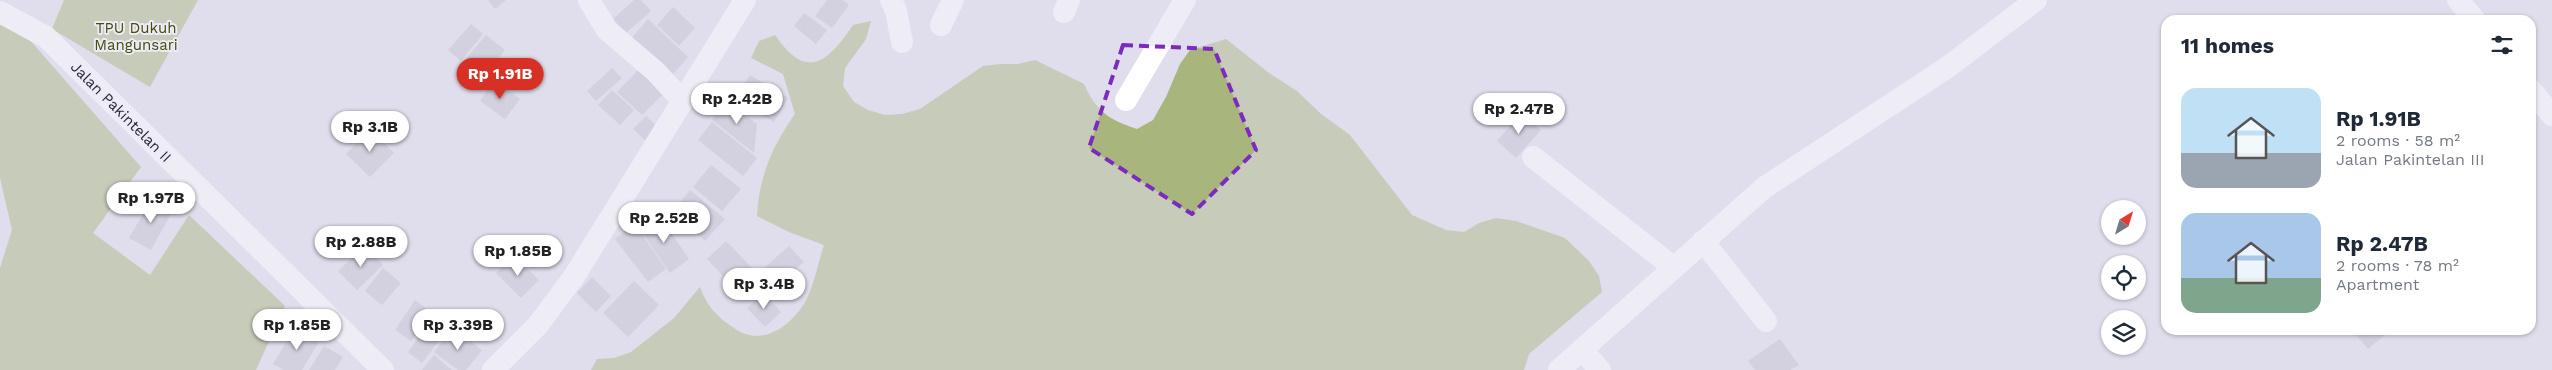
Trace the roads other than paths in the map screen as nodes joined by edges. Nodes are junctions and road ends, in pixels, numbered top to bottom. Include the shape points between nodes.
1 (590, 0) edge
2 (745, 0) edge
3 (891, 0) edge
4 (953, 0) edge
5 (1184, 0) edge
6 (2036, 0) edge
7 (2458, 0) edge
8 (0, 12) edge
9 (2471, 15) edge
10 (941, 25) dead end
11 (902, 42) dead end
12 (2536, 96) edge
13 (1126, 100) dead end
14 (683, 101) junction
15 (2552, 115) edge
16 (1533, 156) dead end
17 (1703, 241) junction
18 (1673, 267) junction
19 (1766, 321) dead end
20 (1582, 350) junction
21 (384, 370) edge
22 (493, 370) edge
23 (1559, 370) edge
24 (1600, 370) edge

1 - 14 street via 607,30 655,71
2 - 14 street
3 - 11 street
4 - 10 street
5 - 13 street
6 - 17 street via 1948,66 1765,187
7 - 9 street
8 - 21 street, Jalan Pakintelan II via 46,37
12 - 15 street
14 - 22 street via 575,275 538,325
16 - 18 street
17 - 18 street
17 - 19 street
18 - 20 street
20 - 23 street
20 - 24 street

